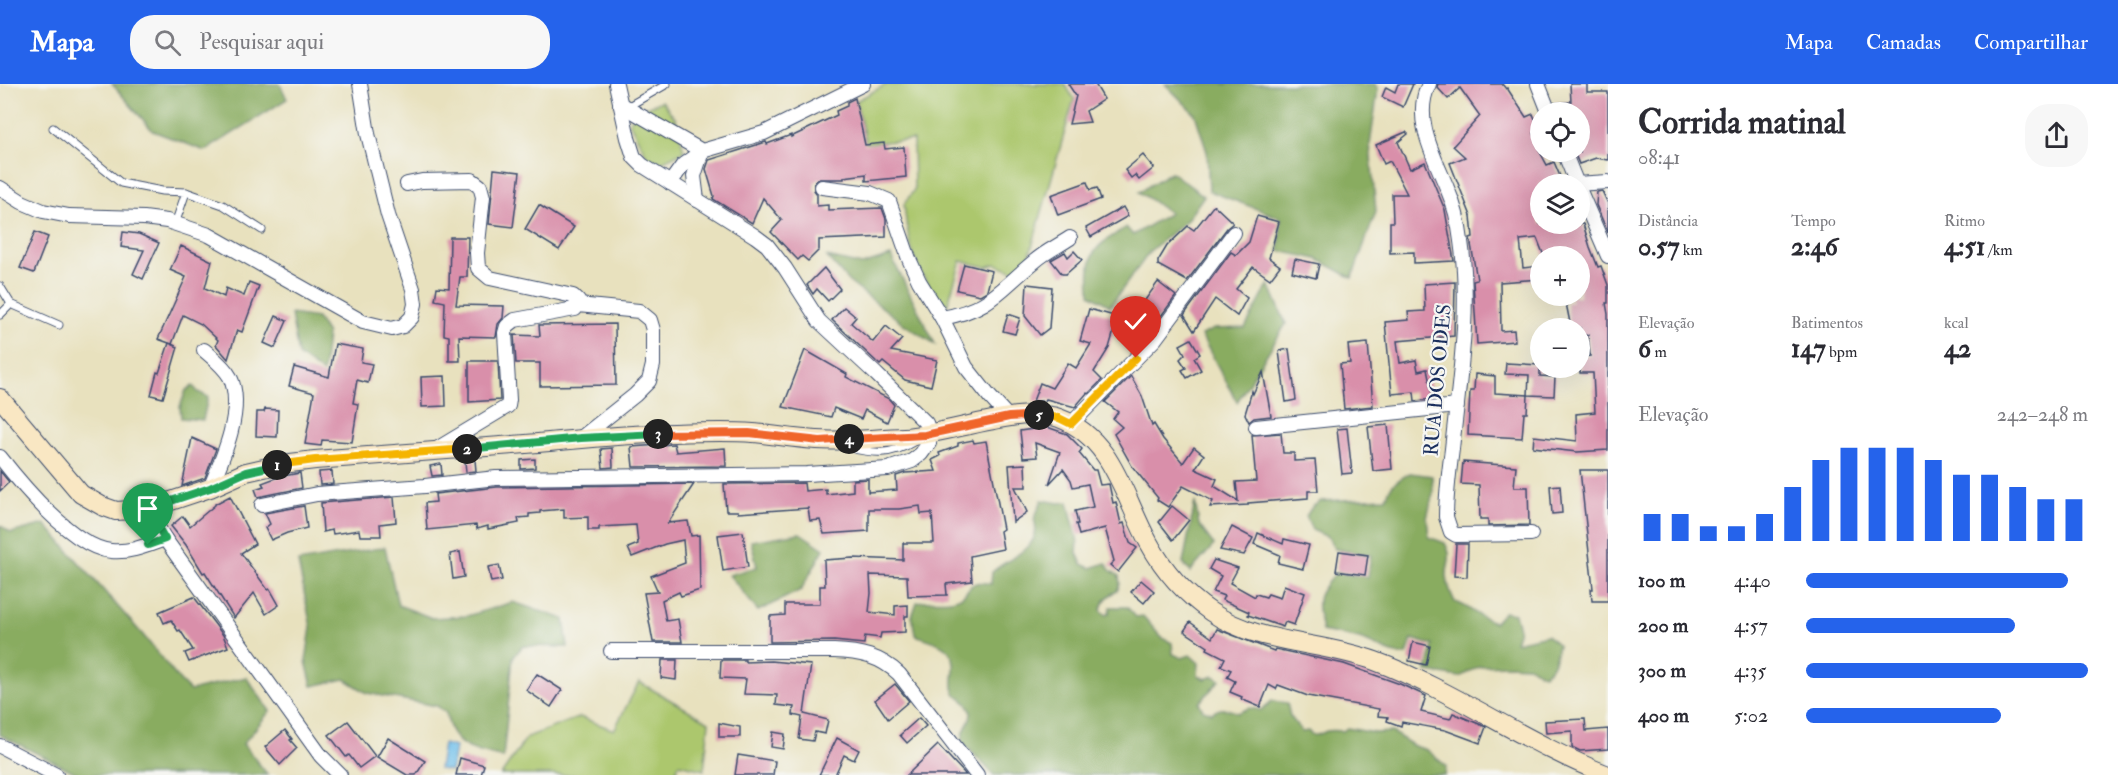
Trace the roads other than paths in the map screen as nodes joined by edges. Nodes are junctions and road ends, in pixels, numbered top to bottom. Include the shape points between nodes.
1 (360, 84) edge
2 (616, 84) edge
3 (668, 84) edge
4 (863, 84) edge
5 (1429, 84) edge
6 (1538, 84) edge
7 (1545, 102) edge
8 (624, 106) junction
9 (53, 128) dead end
10 (702, 151) junction
11 (670, 183) junction
12 (1608, 183) edge
13 (407, 184) dead end
14 (1590, 184) edge
15 (822, 187) dead end
16 (0, 188) edge
17 (186, 192) junction
18 (697, 200) junction
19 (1590, 214) edge
20 (175, 224) junction
21 (262, 230) dead end
22 (1234, 234) dead end
23 (1070, 238) dead end
24 (1608, 256) edge
25 (0, 286) edge
26 (11, 304) junction
27 (578, 305) junction
28 (0, 315) edge
29 (942, 318) junction
30 (59, 325) dead end
31 (204, 350) dead end
32 (0, 398) edge
33 (1457, 406) junction
34 (1009, 417) junction
35 (1071, 424) junction
36 (1256, 427) dead end
37 (927, 434) junction
38 (581, 438) junction
39 (433, 451) junction
40 (0, 457) edge
41 (210, 488) junction
42 (262, 505) dead end
43 (147, 509) junction
44 (1531, 534) dead end
45 (165, 539) junction
46 (611, 651) dead end
47 (0, 746) edge
48 (56, 775) edge
49 (340, 775) edge
50 (977, 775) edge
51 (1608, 775) edge

1 - 20 street via 388,215 413,289 412,317 403,326 392,328 363,322 209,235
2 - 8 street
3 - 8 lane
4 - 10 street via 764,133
5 - 33 street, RUA DOS ODES via 1423,122 1448,189 1461,241 1464,340
6 - 7 street
8 - 10 street
8 - 11 street via 634,157
9 - 17 lane via 121,183
10 - 11 street via 683,165
10 - 18 street via 694,176
11 - 18 street
12 - 14 street
13 - 27 street via 472,180 480,186 483,197 478,268 490,278 573,296
15 - 29 street via 870,192 889,201 909,259
16 - 20 street via 43,212 144,218
17 - 20 lane
17 - 21 lane via 223,205
18 - 37 street via 766,245 819,321 921,417
19 - 24 street
22 - 35 street via 1155,339
23 - 29 street via 1035,260 989,302
25 - 26 lane
26 - 28 lane
26 - 30 lane
27 - 38 street via 639,311 650,320 653,330 649,381
27 - 39 street via 575,309 515,320 507,326 507,406
29 - 34 street via 966,367
31 - 41 street via 229,374 236,403 221,464
32 - 43 main road via 88,499 116,511
33 - 36 street
33 - 44 street, RUA DOS ODES via 1446,504 1451,532 1456,536
34 - 35 main road via 1045,415
34 - 37 main road
35 - 51 main road via 1107,456 1150,546 1180,588 1214,614 1242,629 1376,662
37 - 38 main road via 820,441 749,433
37 - 42 street via 929,442 912,461 865,472 496,478 317,494
38 - 39 main road
39 - 41 main road via 282,464 246,472
40 - 45 street via 53,517 96,547 110,552 126,551
41 - 43 main road
43 - 45 street
45 - 49 street via 321,756
46 - 50 street via 865,654 899,674
47 - 48 street

